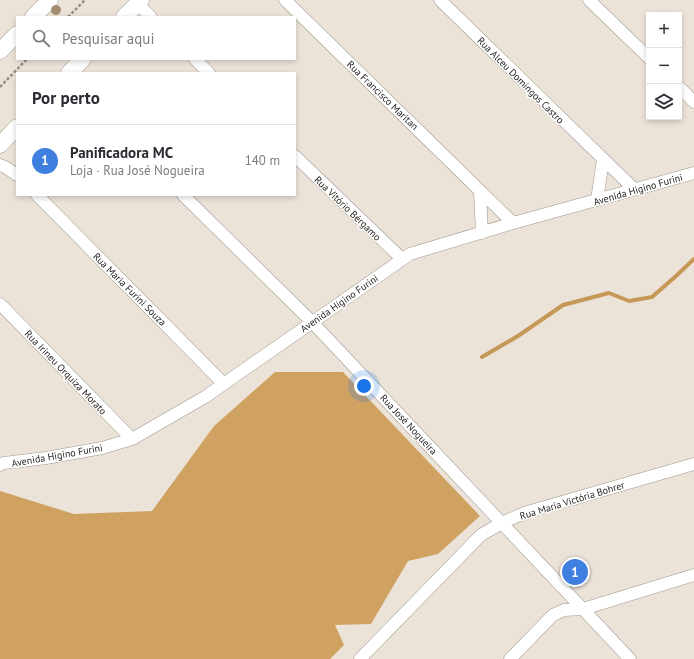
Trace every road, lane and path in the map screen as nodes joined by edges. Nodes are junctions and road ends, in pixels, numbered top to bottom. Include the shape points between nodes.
1 (50, 0) edge
2 (85, 0) edge
3 (285, 0) edge
4 (440, 0) edge
5 (589, 0) edge
6 (139, 2) edge
7 (34, 16) edge
8 (69, 16) edge
9 (125, 16) edge
10 (150, 16) edge
11 (16, 35) edge
12 (0, 51) edge
13 (646, 55) edge
14 (26, 60) edge
15 (196, 60) edge
16 (208, 72) edge
17 (0, 87) edge
18 (682, 90) edge
19 (694, 102) edge
20 (16, 128) edge
21 (0, 145) edge
22 (296, 157) edge
23 (602, 160) junction
24 (0, 165) edge
25 (694, 173) edge
26 (16, 174) edge
27 (634, 189) junction
28 (480, 191) junction
29 (38, 196) edge
30 (184, 196) edge
31 (597, 200) junction
32 (513, 223) junction
33 (482, 233) junction
34 (402, 260) junction
35 (0, 304) edge
36 (312, 322) junction
37 (224, 384) junction
38 (132, 439) junction
39 (1, 463) edge
40 (694, 464) edge
41 (502, 523) junction
42 (694, 575) edge
43 (583, 609) junction
44 (360, 659) edge
45 (510, 659) edge
46 (630, 659) edge

1 - 7 main road
2 - 8 path
3 - 28 street, Rua Francisco Maritan
4 - 23 street, Rua Alceu Domingos Castro
5 - 13 street
6 - 9 main road
6 - 10 street
11 - 12 main road
14 - 17 path
15 - 16 street
18 - 19 street
20 - 21 main road
22 - 34 street, Rua Vitório Bérgamo
23 - 27 street, Rua Alceu Domingos Castro
23 - 31 street
24 - 26 street
25 - 27 street, Avenida Higino Furini
27 - 31 street, Avenida Higino Furini
28 - 32 street, Rua Francisco Maritan
28 - 33 street
29 - 37 street, Rua Maria Furini Souza
30 - 36 street, Rua José Nogueira
31 - 32 street, Avenida Higino Furini
32 - 33 street, Avenida Higino Furini
33 - 34 street, Avenida Higino Furini via 410,254
34 - 36 street, Avenida Higino Furini
35 - 38 street, Rua Irineu Orquiza Morato
36 - 37 street, Avenida Higino Furini
36 - 41 street, Rua José Nogueira
37 - 38 street, Avenida Higino Furini
38 - 39 street, Avenida Higino Furini via 102,448
40 - 41 street, Rua Maria Victória Bohrer via 524,513
41 - 43 street, Rua José Nogueira
41 - 44 street, Rua Maria Victória Bohrer via 481,535
42 - 43 street
43 - 45 street via 564,610 553,615
43 - 46 street, Rua José Nogueira

